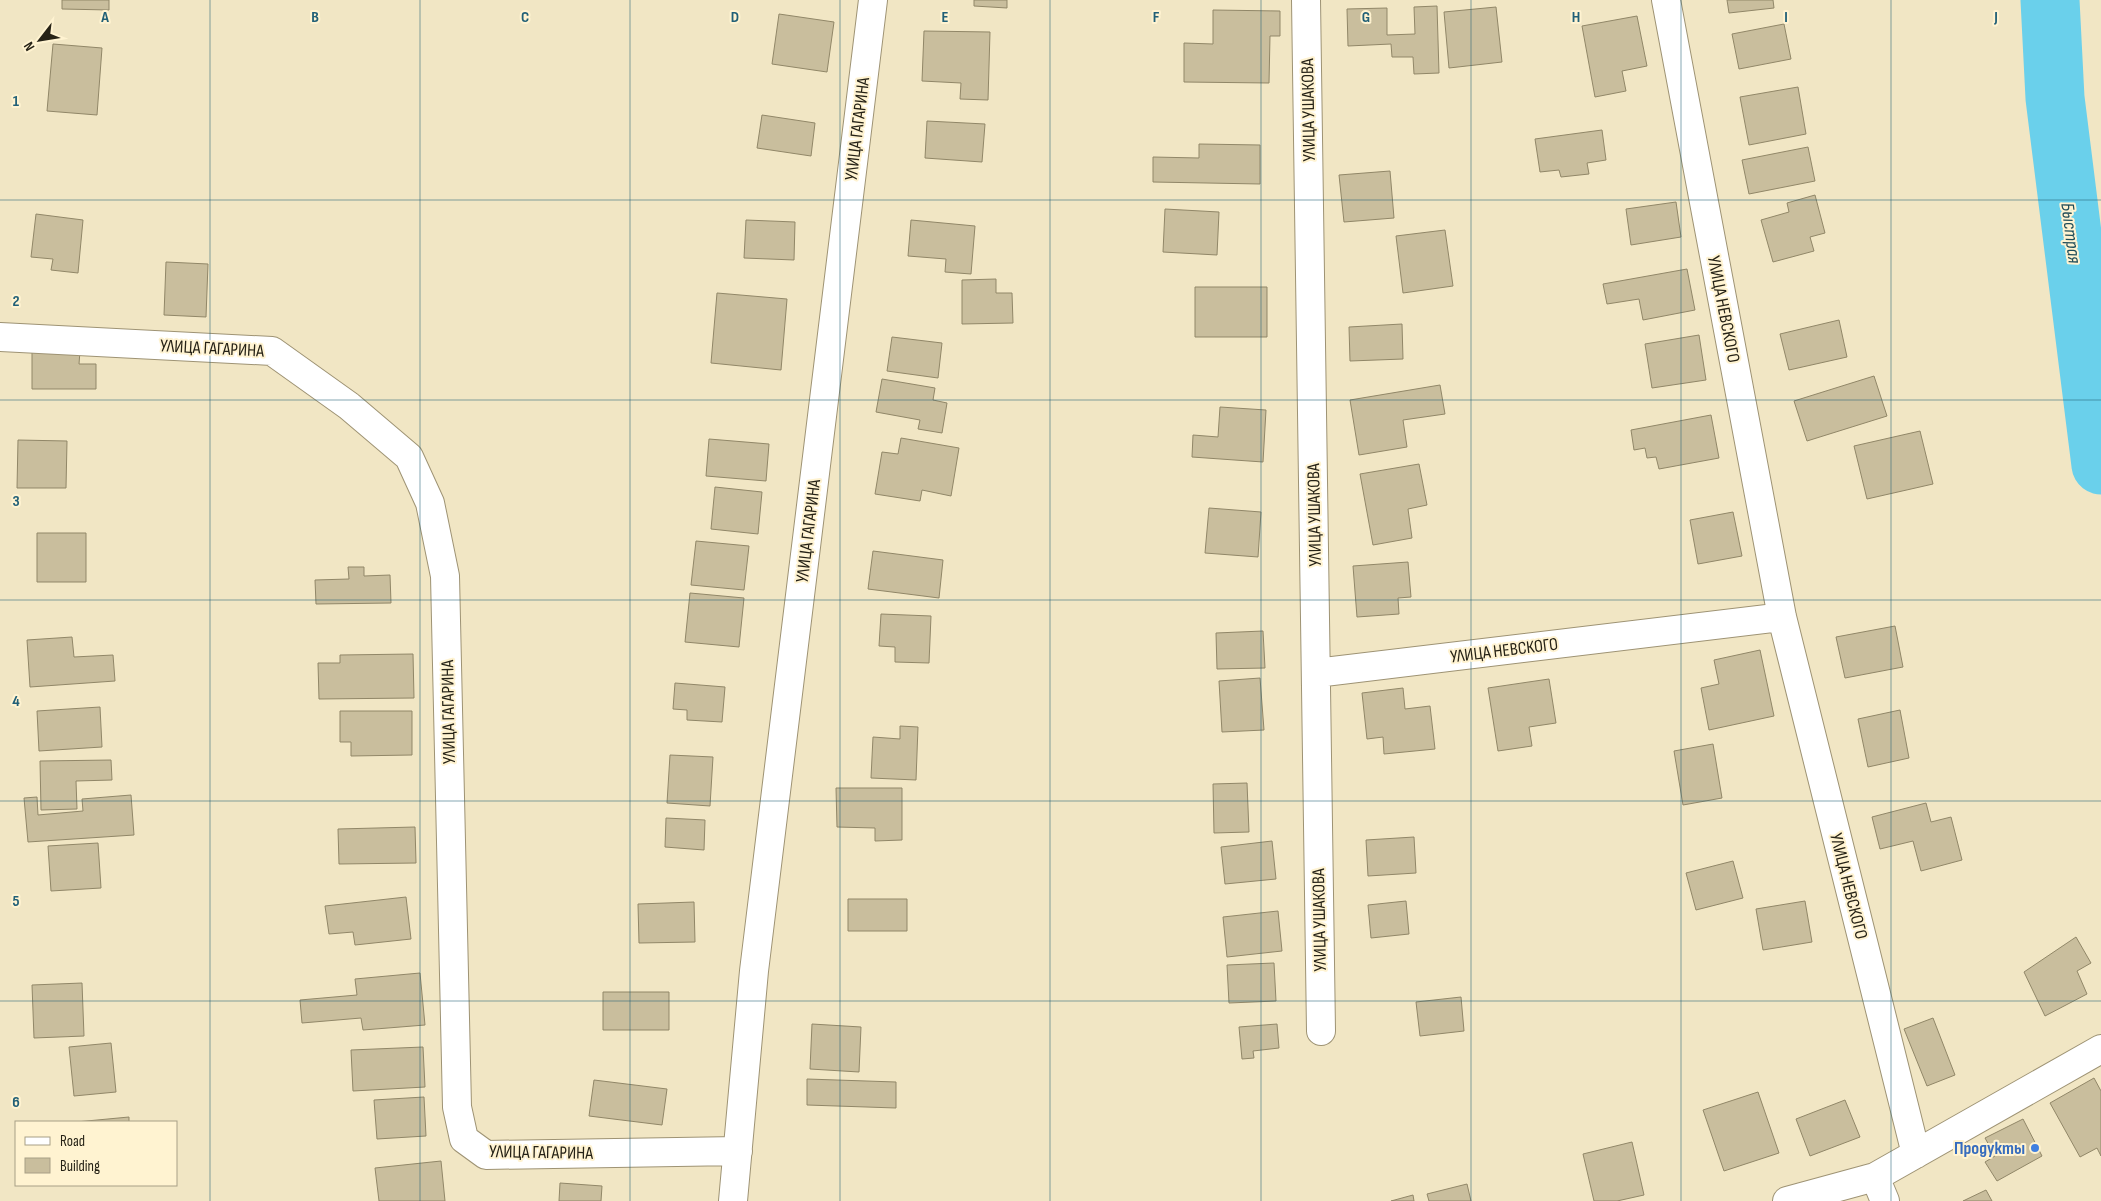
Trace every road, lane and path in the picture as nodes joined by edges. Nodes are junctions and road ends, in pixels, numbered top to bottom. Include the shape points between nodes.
1 (873, 0) edge
2 (1306, 0) edge
3 (1666, 0) edge
4 (0, 337) edge
5 (1782, 618) junction
6 (1316, 673) junction
7 (1321, 1031) dead end
8 (2101, 1049) edge
9 (738, 1151) junction
10 (1916, 1154) junction
11 (1880, 1189) edge
12 (733, 1201) edge
13 (1787, 1201) edge

1 - 9 street, УЛИЦА ГАГАРИНА via 754,971
2 - 6 street, УЛИЦА УШАКОВА
3 - 5 street, УЛИЦА НЕВСКОГО
4 - 9 street, УЛИЦА ГАГАРИНА via 272,351 349,406 409,457 430,503 445,576 457,1107 464,1139 486,1155
5 - 6 street, УЛИЦА НЕВСКОГО
5 - 10 street, УЛИЦА НЕВСКОГО
6 - 7 street, УЛИЦА УШАКОВА
8 - 10 street
9 - 12 street, УЛИЦА ГАГАРИНА
10 - 11 street
11 - 13 street

